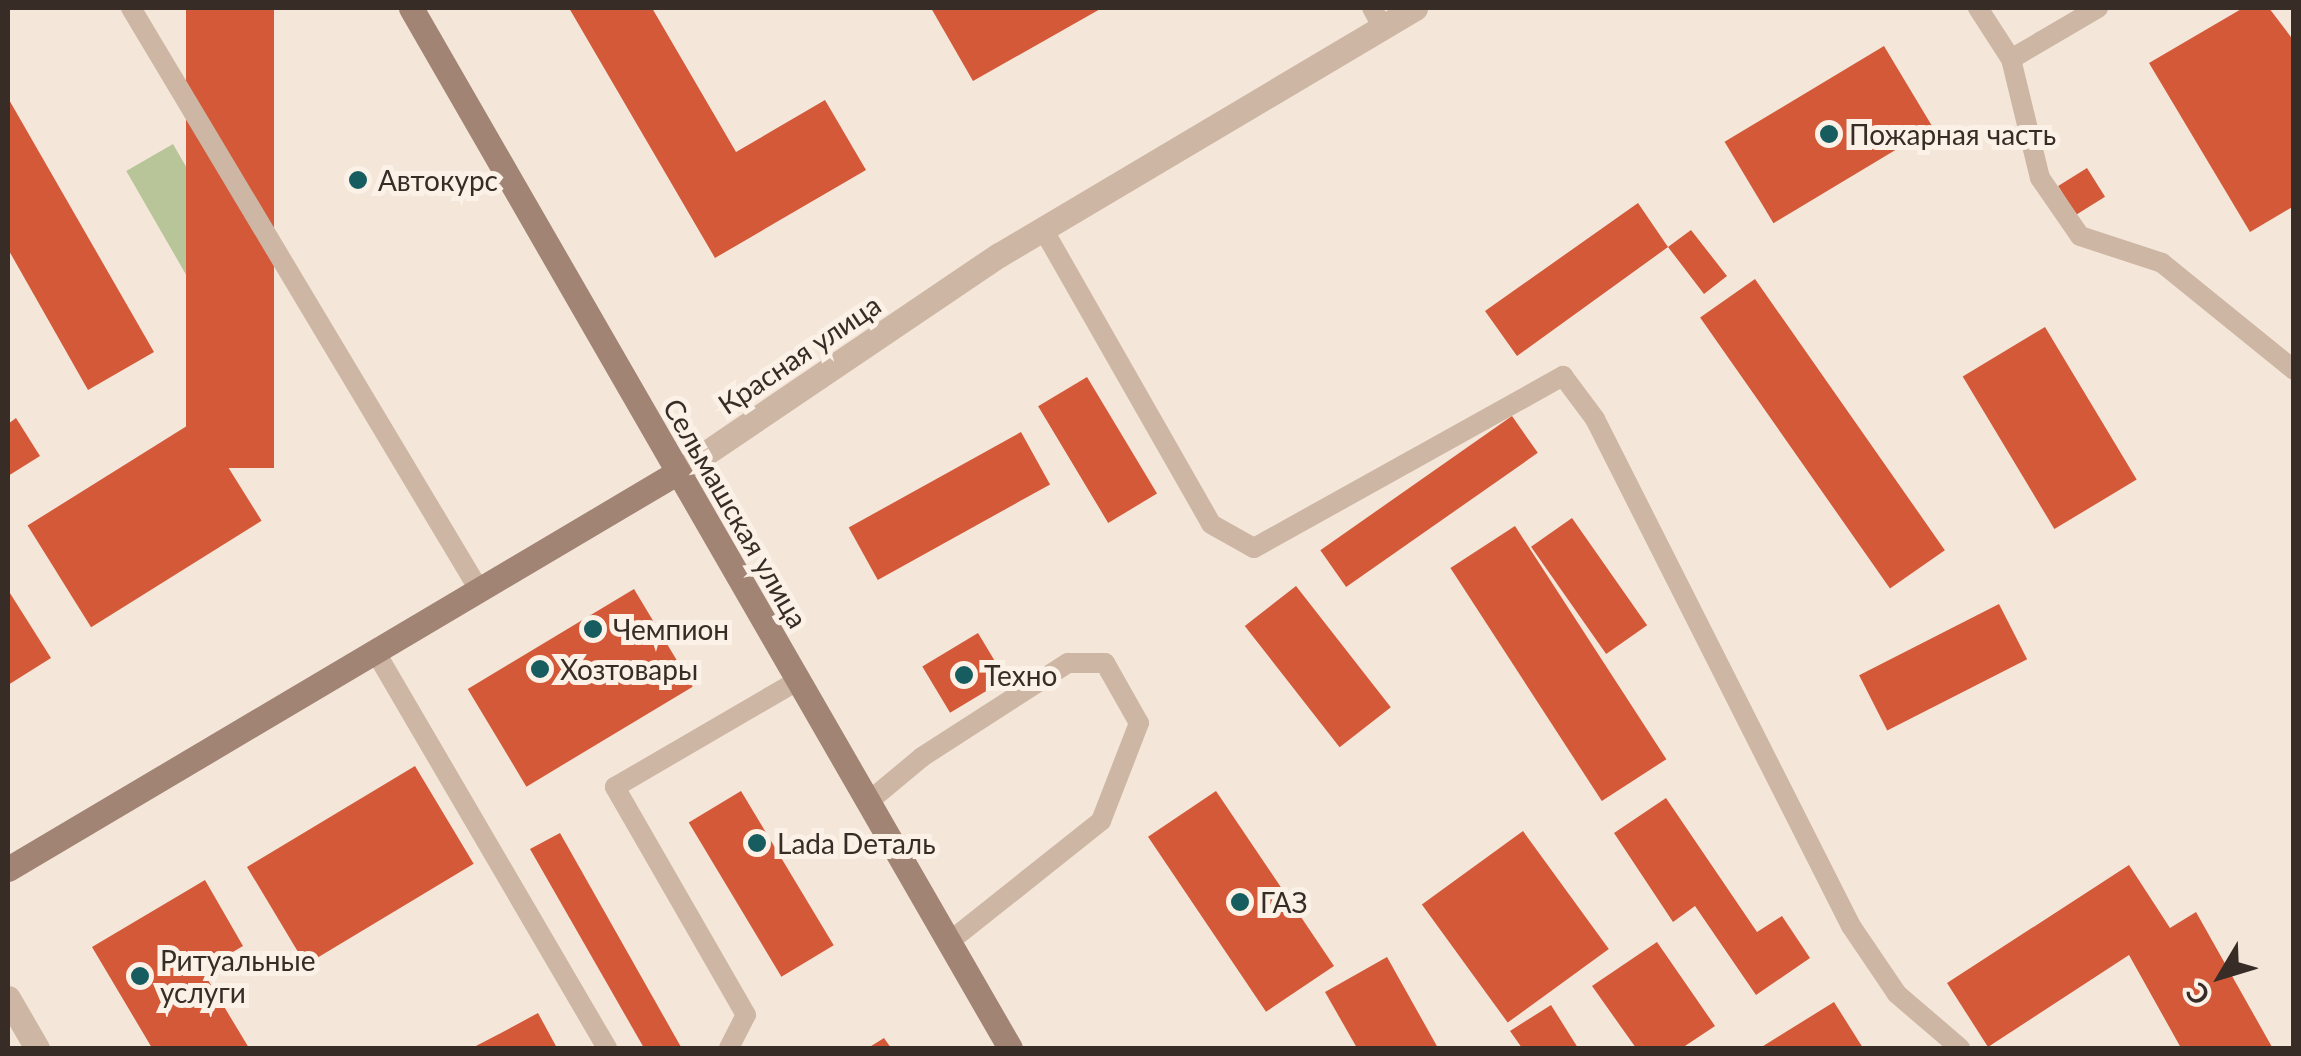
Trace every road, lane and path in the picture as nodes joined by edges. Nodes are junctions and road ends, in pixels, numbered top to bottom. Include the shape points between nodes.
1 (131, 8) edge
2 (411, 8) edge
3 (1415, 8) edge
4 (1978, 8) edge
5 (2098, 8) edge
6 (1377, 17) edge
7 (2011, 59) junction
8 (1043, 229) junction
9 (2294, 370) edge
10 (678, 472) junction
11 (478, 588) junction
12 (376, 651) junction
13 (798, 681) junction
14 (868, 802) junction
15 (8, 869) edge
16 (949, 942) junction
17 (8, 998) edge
18 (36, 1048) edge
19 (606, 1048) edge
20 (729, 1048) edge
21 (1010, 1048) edge
22 (1960, 1048) edge

1 - 11 lane
2 - 10 main road, Сельмашская улица
3 - 6 street, Красная улица
4 - 7 lane
5 - 7 lane
6 - 8 street, Красная улица
7 - 9 lane via 2040,178 2080,236 2162,262
8 - 10 street, Красная улица
8 - 22 lane via 1211,524 1254,548 1563,376 1595,419 1851,926 1897,994
10 - 11 main road, Красная улица
10 - 13 main road, Сельмашская улица
11 - 12 main road, Красная улица
12 - 15 main road, Красная улица
12 - 19 lane
13 - 14 main road, Сельмашская улица
13 - 20 lane via 615,787 746,1015
14 - 16 main road, Сельмашская улица
14 - 16 lane via 922,757 1068,663 1105,663 1139,723 1101,821
16 - 21 main road, Сельмашская улица
17 - 18 street

